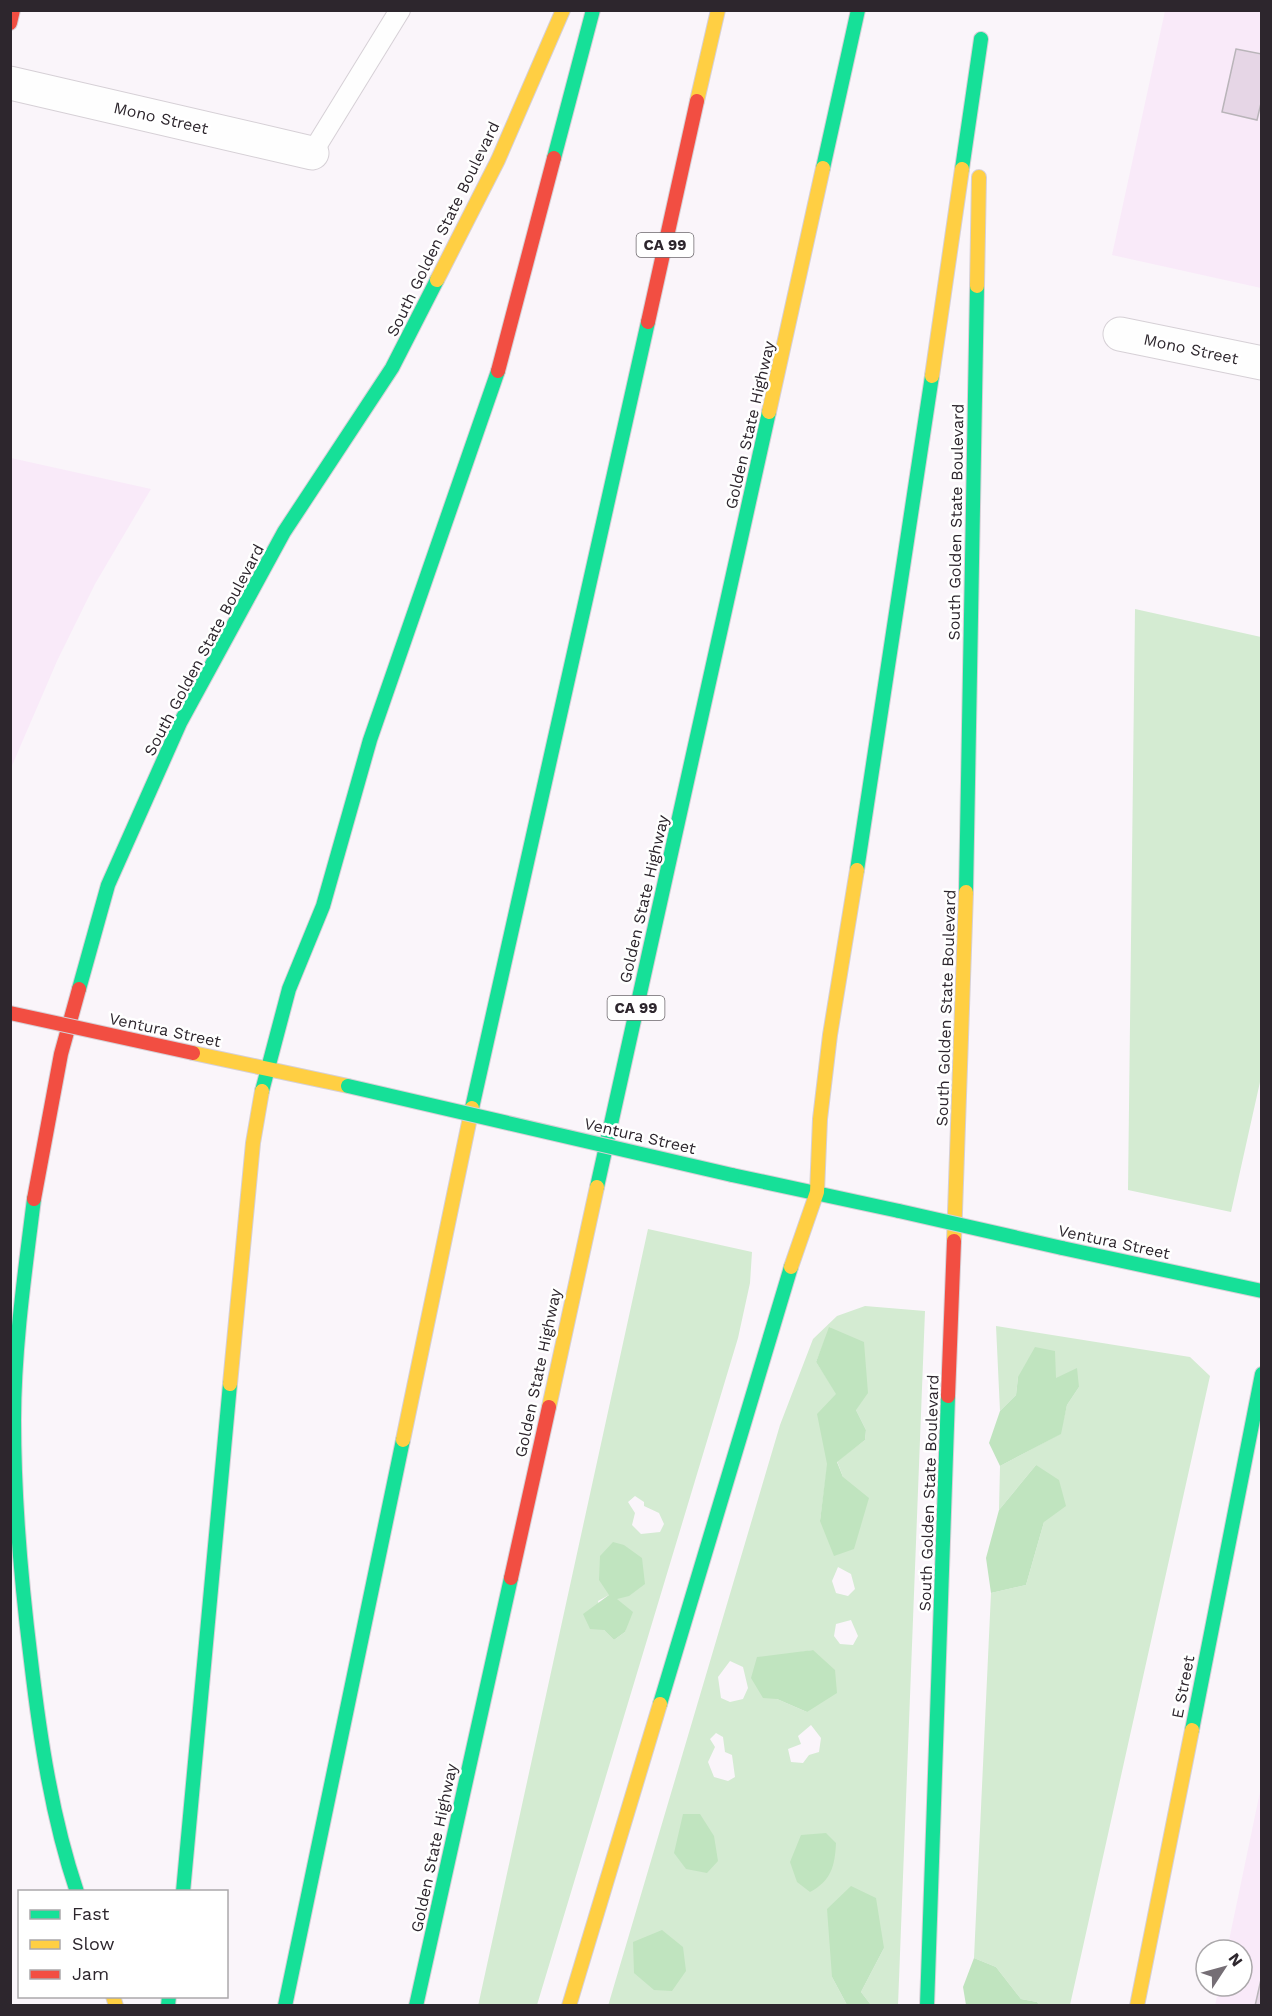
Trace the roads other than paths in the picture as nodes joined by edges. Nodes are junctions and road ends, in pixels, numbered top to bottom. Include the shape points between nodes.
1 (13, 10) edge
2 (400, 10) edge
3 (562, 10) edge
4 (593, 10) edge
5 (718, 10) edge
6 (858, 10) edge
7 (983, 20) dead end
8 (10, 23) edge
9 (981, 39) junction
10 (10, 84) edge
11 (312, 153) joint
12 (1120, 334) dead end
13 (1262, 363) edge
14 (10, 1012) edge
15 (267, 1067) junction
16 (817, 1192) junction
17 (1262, 1292) edge
18 (1262, 1374) edge
19 (76, 1890) edge
20 (183, 1890) edge
21 (285, 2006) edge
22 (416, 2006) edge
23 (569, 2006) edge
24 (927, 2006) edge
25 (1137, 2006) edge

1 - 8 main road
2 - 11 lane
3 - 19 main road, South Golden State Boulevard via 498,160 392,368 284,532 180,723 108,885 61,1054 36,1183 24,1276 14,1419 21,1578 38,1725
4 - 15 main road via 495,381 370,740 323,906 289,989
5 - 21 main road, CA 99 via 497,990
6 - 22 main road, Golden State Highway / CA 99
7 - 9 main road, South Golden State Boulevard
9 - 16 main road via 879,743 830,1035 820,1119
9 - 24 main road, South Golden State Boulevard via 969,824
10 - 11 street, Mono Street
12 - 13 street, Mono Street
14 - 15 main road, Ventura Street, bridge
15 - 16 main road, Ventura Street, bridge
15 - 20 main road via 253,1143
16 - 17 main road, Ventura Street, bridge
16 - 23 main road via 792,1263
18 - 25 main road, E Street

